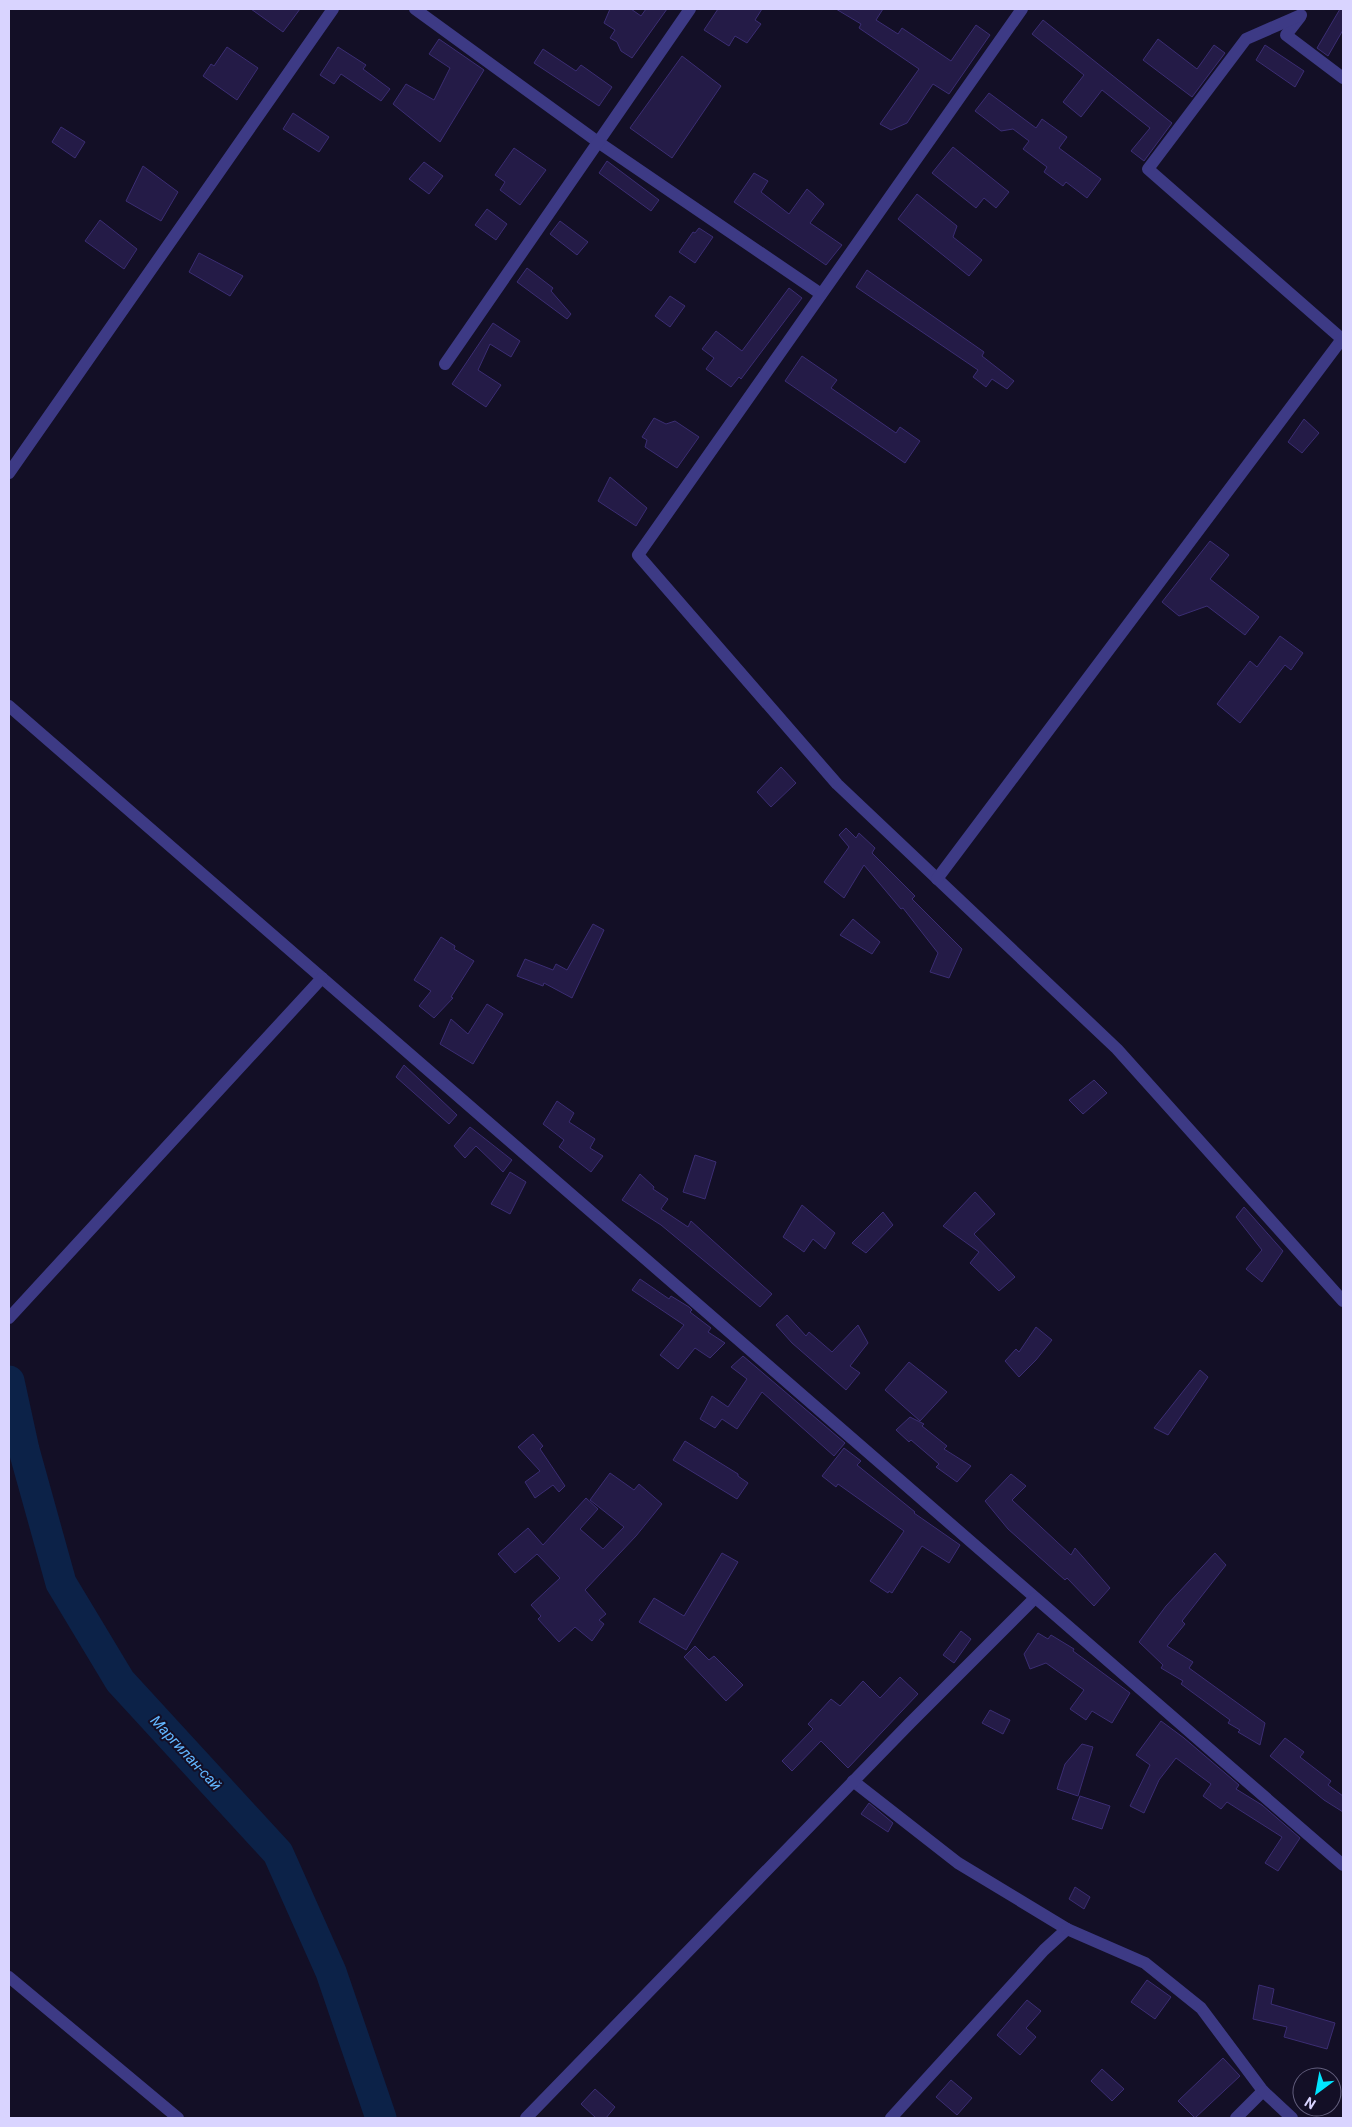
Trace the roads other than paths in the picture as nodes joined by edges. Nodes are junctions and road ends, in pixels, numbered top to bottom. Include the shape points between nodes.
1 (333, 9) edge
2 (415, 9) edge
3 (690, 9) edge
4 (1022, 9) edge
5 (1304, 12) edge
6 (1343, 78) edge
7 (598, 142) junction
8 (821, 294) junction
9 (445, 364) dead end
10 (9, 473) edge
11 (9, 706) edge
12 (937, 879) junction
13 (322, 978) junction
14 (1343, 1301) edge
15 (9, 1318) edge
16 (1035, 1598) junction
17 (853, 1782) junction
18 (1343, 1865) edge
19 (1066, 1929) junction
20 (9, 1977) edge
21 (1263, 2091) junction
22 (178, 2118) edge
23 (526, 2118) edge
24 (891, 2118) edge
25 (1236, 2118) edge
26 (1292, 2118) edge

1 - 10 street
2 - 7 street
3 - 7 street
4 - 8 street
5 - 6 street via 1286,35
5 - 12 street via 1246,39 1148,169 1342,339
7 - 8 street
7 - 9 street
8 - 12 street via 638,555 837,784
11 - 13 street
12 - 14 street via 1117,1049
13 - 15 street
13 - 16 street
16 - 17 street
16 - 18 street
17 - 19 street via 958,1863
17 - 23 street
19 - 21 street via 1145,1963 1201,2008
19 - 24 street
20 - 22 street
21 - 25 street
21 - 26 street

